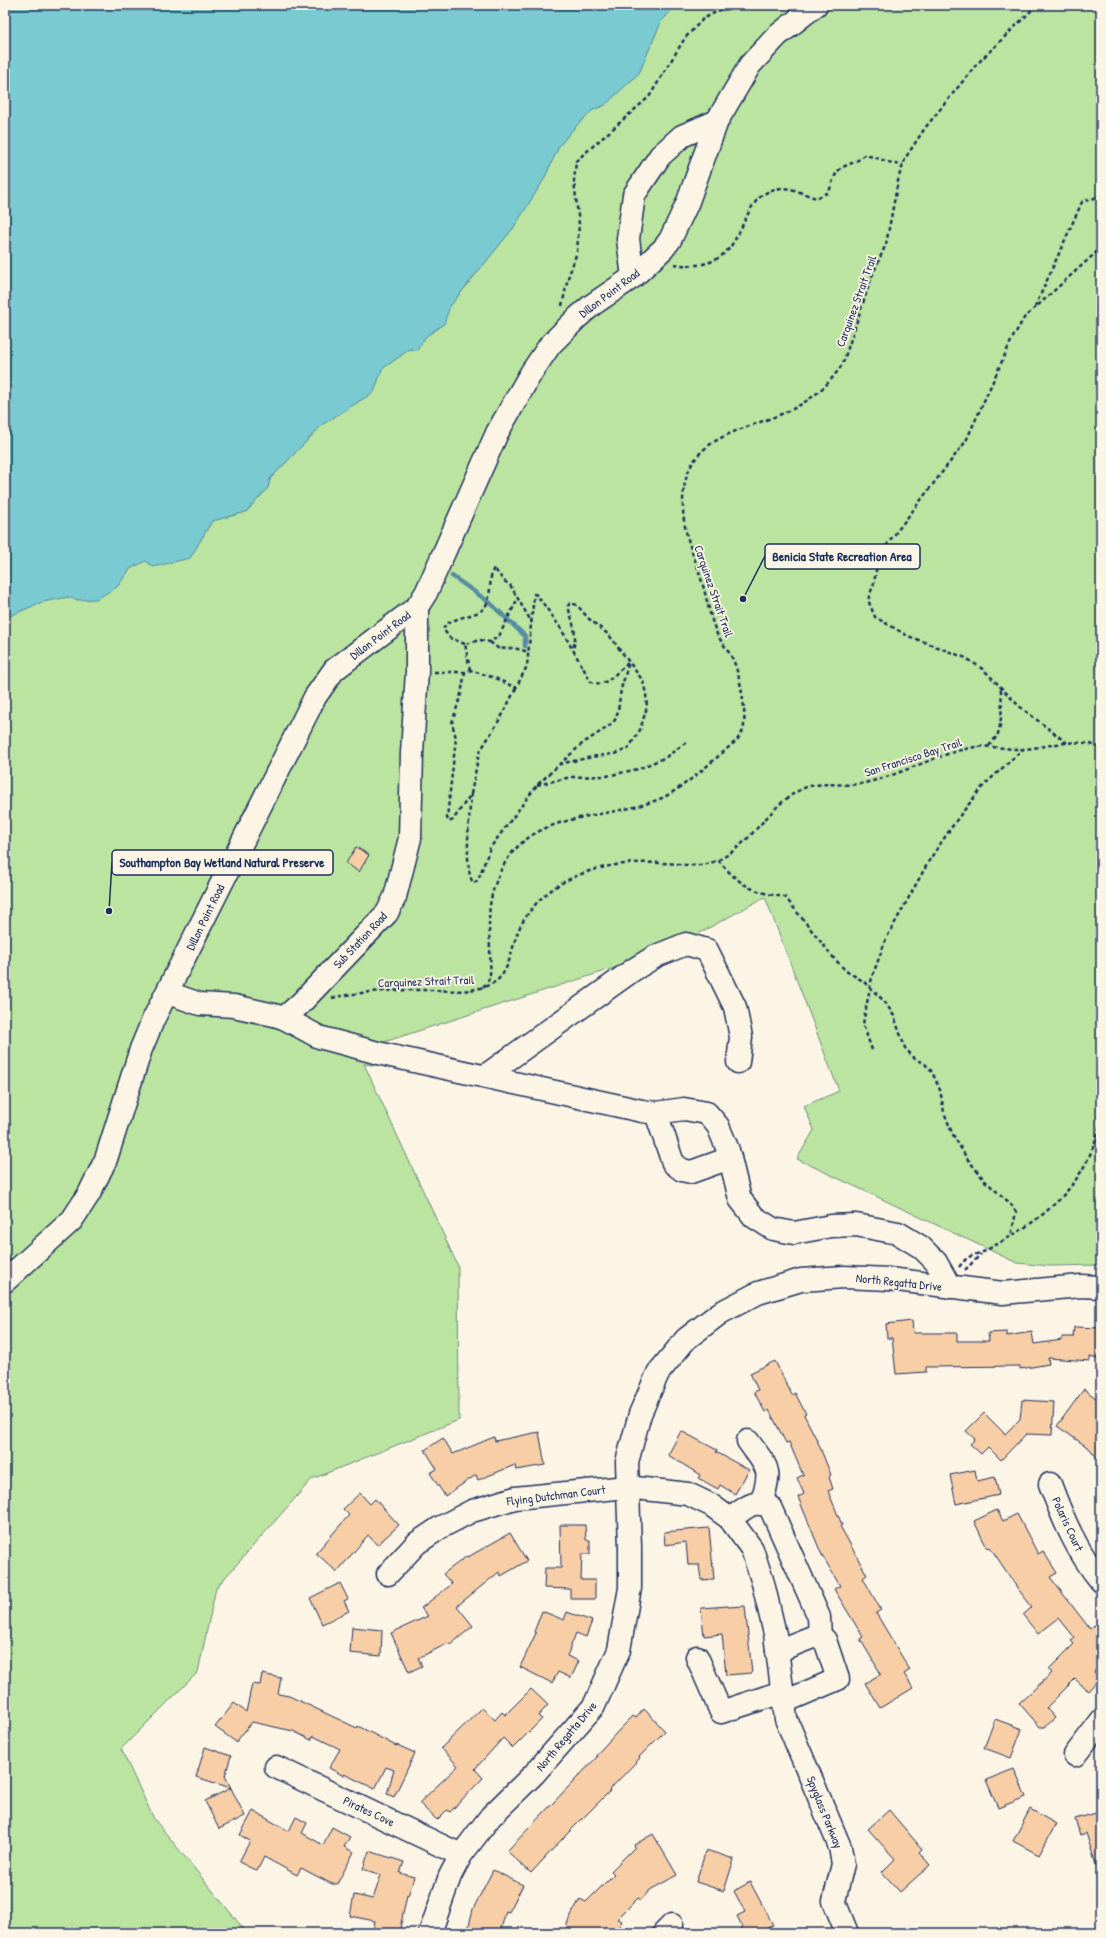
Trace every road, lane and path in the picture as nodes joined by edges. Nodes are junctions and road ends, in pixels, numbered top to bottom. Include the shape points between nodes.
1 (729, 5) edge
2 (816, 5) edge
3 (1037, 5) edge
4 (717, 121) junction
5 (903, 165) junction
6 (1101, 196) edge
7 (1101, 248) edge
8 (655, 258) junction
9 (633, 276) junction
10 (1035, 308) junction
11 (561, 310) dead end
12 (517, 600) junction
13 (417, 607) junction
14 (532, 623) junction
15 (490, 642) junction
16 (465, 644) junction
17 (573, 649) junction
18 (529, 652) junction
19 (629, 662) junction
20 (470, 670) junction
21 (417, 672) junction
22 (465, 672) junction
23 (1000, 685) junction
24 (516, 688) junction
25 (688, 741) dead end
26 (1068, 743) junction
27 (1091, 744) junction
28 (1101, 745) edge
29 (988, 746) junction
30 (1101, 748) edge
31 (1024, 749) junction
32 (559, 764) junction
33 (537, 785) junction
34 (471, 794) junction
35 (718, 860) junction
36 (483, 987) junction
37 (870, 987) junction
38 (168, 993) junction
39 (327, 998) dead end
40 (284, 1018) junction
41 (872, 1050) dead end
42 (738, 1062) dead end
43 (485, 1076) junction
44 (656, 1113) junction
45 (1101, 1121) edge
46 (730, 1158) junction
47 (1011, 1236) junction
48 (5, 1281) edge
49 (950, 1287) junction
50 (1101, 1288) edge
51 (748, 1441) dead end
52 (1050, 1484) dead end
53 (627, 1486) junction
54 (761, 1503) junction
55 (730, 1519) junction
56 (388, 1574) dead end
57 (1101, 1581) edge
58 (820, 1638) junction
59 (778, 1652) junction
60 (697, 1657) dead end
61 (783, 1697) junction
62 (1101, 1722) edge
63 (1075, 1755) dead end
64 (276, 1767) dead end
65 (461, 1855) junction
66 (430, 1933) edge
67 (847, 1933) edge

1 - 11 path via 703,19 685,38 649,97 576,161 574,181 579,224 577,252
2 - 4 street, Dillon Point Road via 777,36 750,65
3 - 5 path, Carquinez Strait Trail via 958,86 921,133
4 - 8 street, Dillon Point Road via 687,204 670,240
4 - 9 street via 682,136 660,156 634,196 628,239
5 - 8 path via 876,156 864,155 856,163 841,167 829,192 823,197 817,198 785,189 768,192 754,205 727,251 709,263 680,265
5 - 36 path, Carquinez Strait Trail via 886,244 836,376 819,392 780,415 710,444 692,463 686,476 683,500 686,534 717,634 734,662 742,697 743,730 736,741 676,790 662,798 620,811 567,820 552,825 523,842 505,863 493,890 490,912 490,975
6 - 10 path via 1082,202
7 - 10 path
8 - 9 street, Dillon Point Road
9 - 13 street, Dillon Point Road via 573,322 550,345 531,373 497,433 429,586
10 - 23 path via 1024,318 1012,339 966,441 888,543 877,564 868,600 875,617 908,636 966,658
12 - 14 path
12 - 15 path via 499,636
12 - 16 path via 510,585 494,568 486,605 479,612 444,626 443,629 450,638
13 - 21 street, Sub Station Road
13 - 38 street, Dillon Point Road via 334,670 316,697 283,758
14 - 17 path via 534,594 560,627
14 - 18 path
15 - 16 path via 480,640
15 - 18 path via 499,649 514,648
16 - 20 path
17 - 19 path via 587,677 596,684 609,680
17 - 19 path via 576,640 575,627 568,606 570,603 577,605 609,635
18 - 24 path via 527,666
19 - 32 path via 615,720
19 - 32 path via 643,681 647,701 635,740 628,749 614,754
20 - 22 path
20 - 24 path via 490,675
21 - 22 path
21 - 40 street, Sub Station Road via 410,838 395,897 387,913
22 - 34 path via 452,723 456,738 447,818 449,822
23 - 26 path via 1019,706
23 - 29 path via 1003,695 999,726 997,736
24 - 34 path via 479,753
25 - 33 path via 666,757 638,769 607,776 571,776
26 - 27 path, San Francisco Bay Trail
26 - 31 path, San Francisco Bay Trail
27 - 28 path
27 - 30 path, San Francisco Bay Trail
29 - 31 path, San Francisco Bay Trail
29 - 35 path, San Francisco Bay Trail via 944,755 863,784 803,788 776,807 737,848
31 - 37 path via 984,785 930,859 886,938
32 - 33 path
33 - 34 path via 490,848 478,880 474,883 469,868 468,845
35 - 36 path, San Francisco Bay Trail via 697,866 647,862 620,864 585,872 570,879 553,889 530,911 520,928 500,978
35 - 37 path via 744,885 763,894 785,897 846,971
36 - 39 path, Carquinez Strait Trail via 473,990 368,991
37 - 41 path via 863,1024
37 - 47 path via 894,1016 905,1048 932,1072 952,1133 966,1157 985,1181 1011,1204 1016,1212
38 - 40 street via 200,1004 234,1006
38 - 48 street, Dillon Point Road via 141,1049 106,1159 89,1194 72,1220
40 - 43 street via 319,1037 382,1054
42 - 43 street via 741,1037 735,1007 707,950 686,944 656,956 633,970
43 - 44 street
44 - 46 street via 684,1110 707,1113 718,1126
44 - 46 street via 673,1163 682,1170 691,1172
45 - 47 path via 1093,1149 1076,1181 1052,1208
46 - 49 street via 740,1199 754,1217 773,1229 794,1233 831,1226 856,1225 898,1233 921,1247 936,1262
47 - 49 path via 981,1253 966,1258 958,1268
49 - 50 street, North Regatta Drive via 1003,1293 1082,1286
49 - 53 street, North Regatta Drive via 882,1278 801,1280 758,1293 720,1313 686,1339 658,1373 640,1414 627,1462
51 - 54 street via 768,1471
52 - 57 street, Polaris Court via 1065,1525
53 - 55 street via 688,1494 711,1505
53 - 56 street, Flying Dutchman Court via 515,1498 472,1511 441,1526 417,1543
53 - 65 street, North Regatta Drive via 630,1588 619,1650 607,1678 594,1706 534,1774 491,1816
54 - 55 street via 753,1504
54 - 58 street via 770,1507 778,1522 819,1617
55 - 59 street via 752,1549 763,1583
58 - 59 street via 815,1636
58 - 61 street via 825,1640 838,1679
59 - 61 street
60 - 61 street via 721,1712
61 - 67 street, Spyglass Parkway via 786,1720 840,1847 843,1864 834,1901
62 - 63 street
64 - 65 street, Pirates Cove
65 - 66 street, North Regatta Drive via 450,1876

